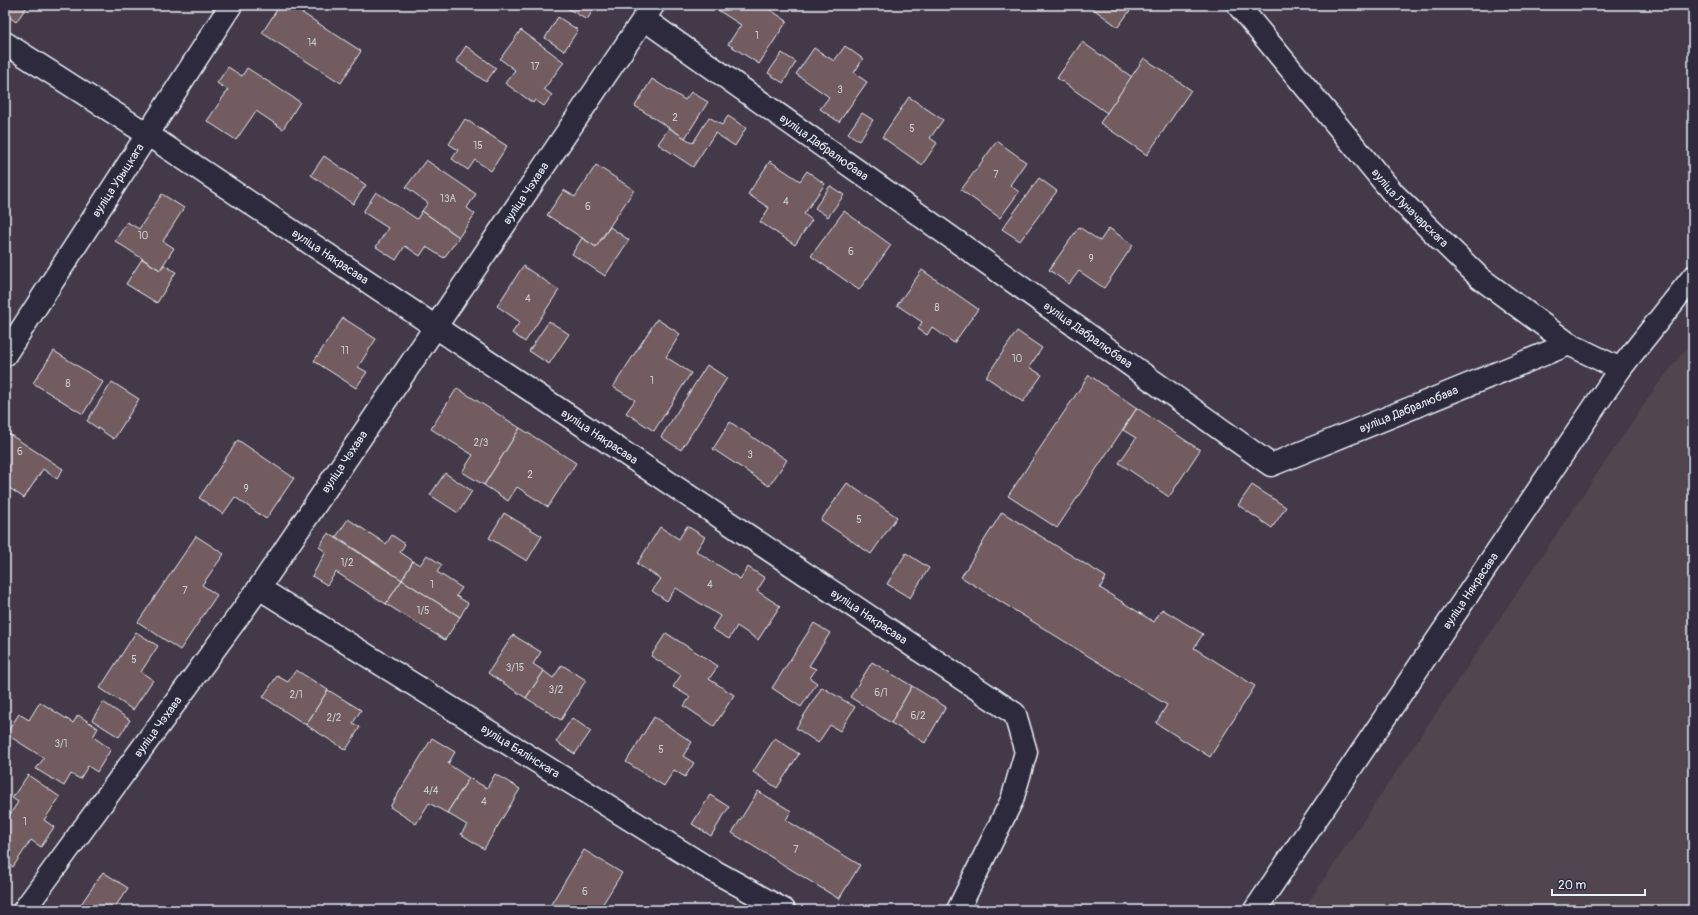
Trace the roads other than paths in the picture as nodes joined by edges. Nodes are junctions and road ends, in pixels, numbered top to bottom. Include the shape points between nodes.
1 (231, 5) edge
2 (1238, 5) edge
3 (648, 12) edge
4 (5, 43) edge
5 (146, 134) junction
6 (1693, 277) edge
7 (436, 327) junction
8 (1569, 344) junction
9 (5, 355) edge
10 (1620, 369) junction
11 (259, 588) junction
12 (24, 910) edge
13 (784, 910) edge
14 (958, 910) edge
15 (1255, 910) edge

1 - 5 street, вуліца Урыцкага
2 - 8 street, вуліца Луначарскага via 1393,193 1480,278
3 - 7 street, вуліца Чэхава
3 - 8 street, вуліца Дабралюбава via 1271,465
4 - 5 street, вуліца Някрасава
5 - 7 street, вуліца Някрасава
5 - 9 street, вуліца Урыцкага
6 - 10 street, вуліца Някрасава
7 - 11 street, вуліца Чэхава
7 - 14 street, вуліца Някрасава via 1015,714 1026,752 1012,800
8 - 10 street, вуліца Луначарскага
10 - 15 street, вуліца Някрасава
11 - 12 street, вуліца Чэхава
11 - 13 street, вуліца Бялінскага via 703,865

